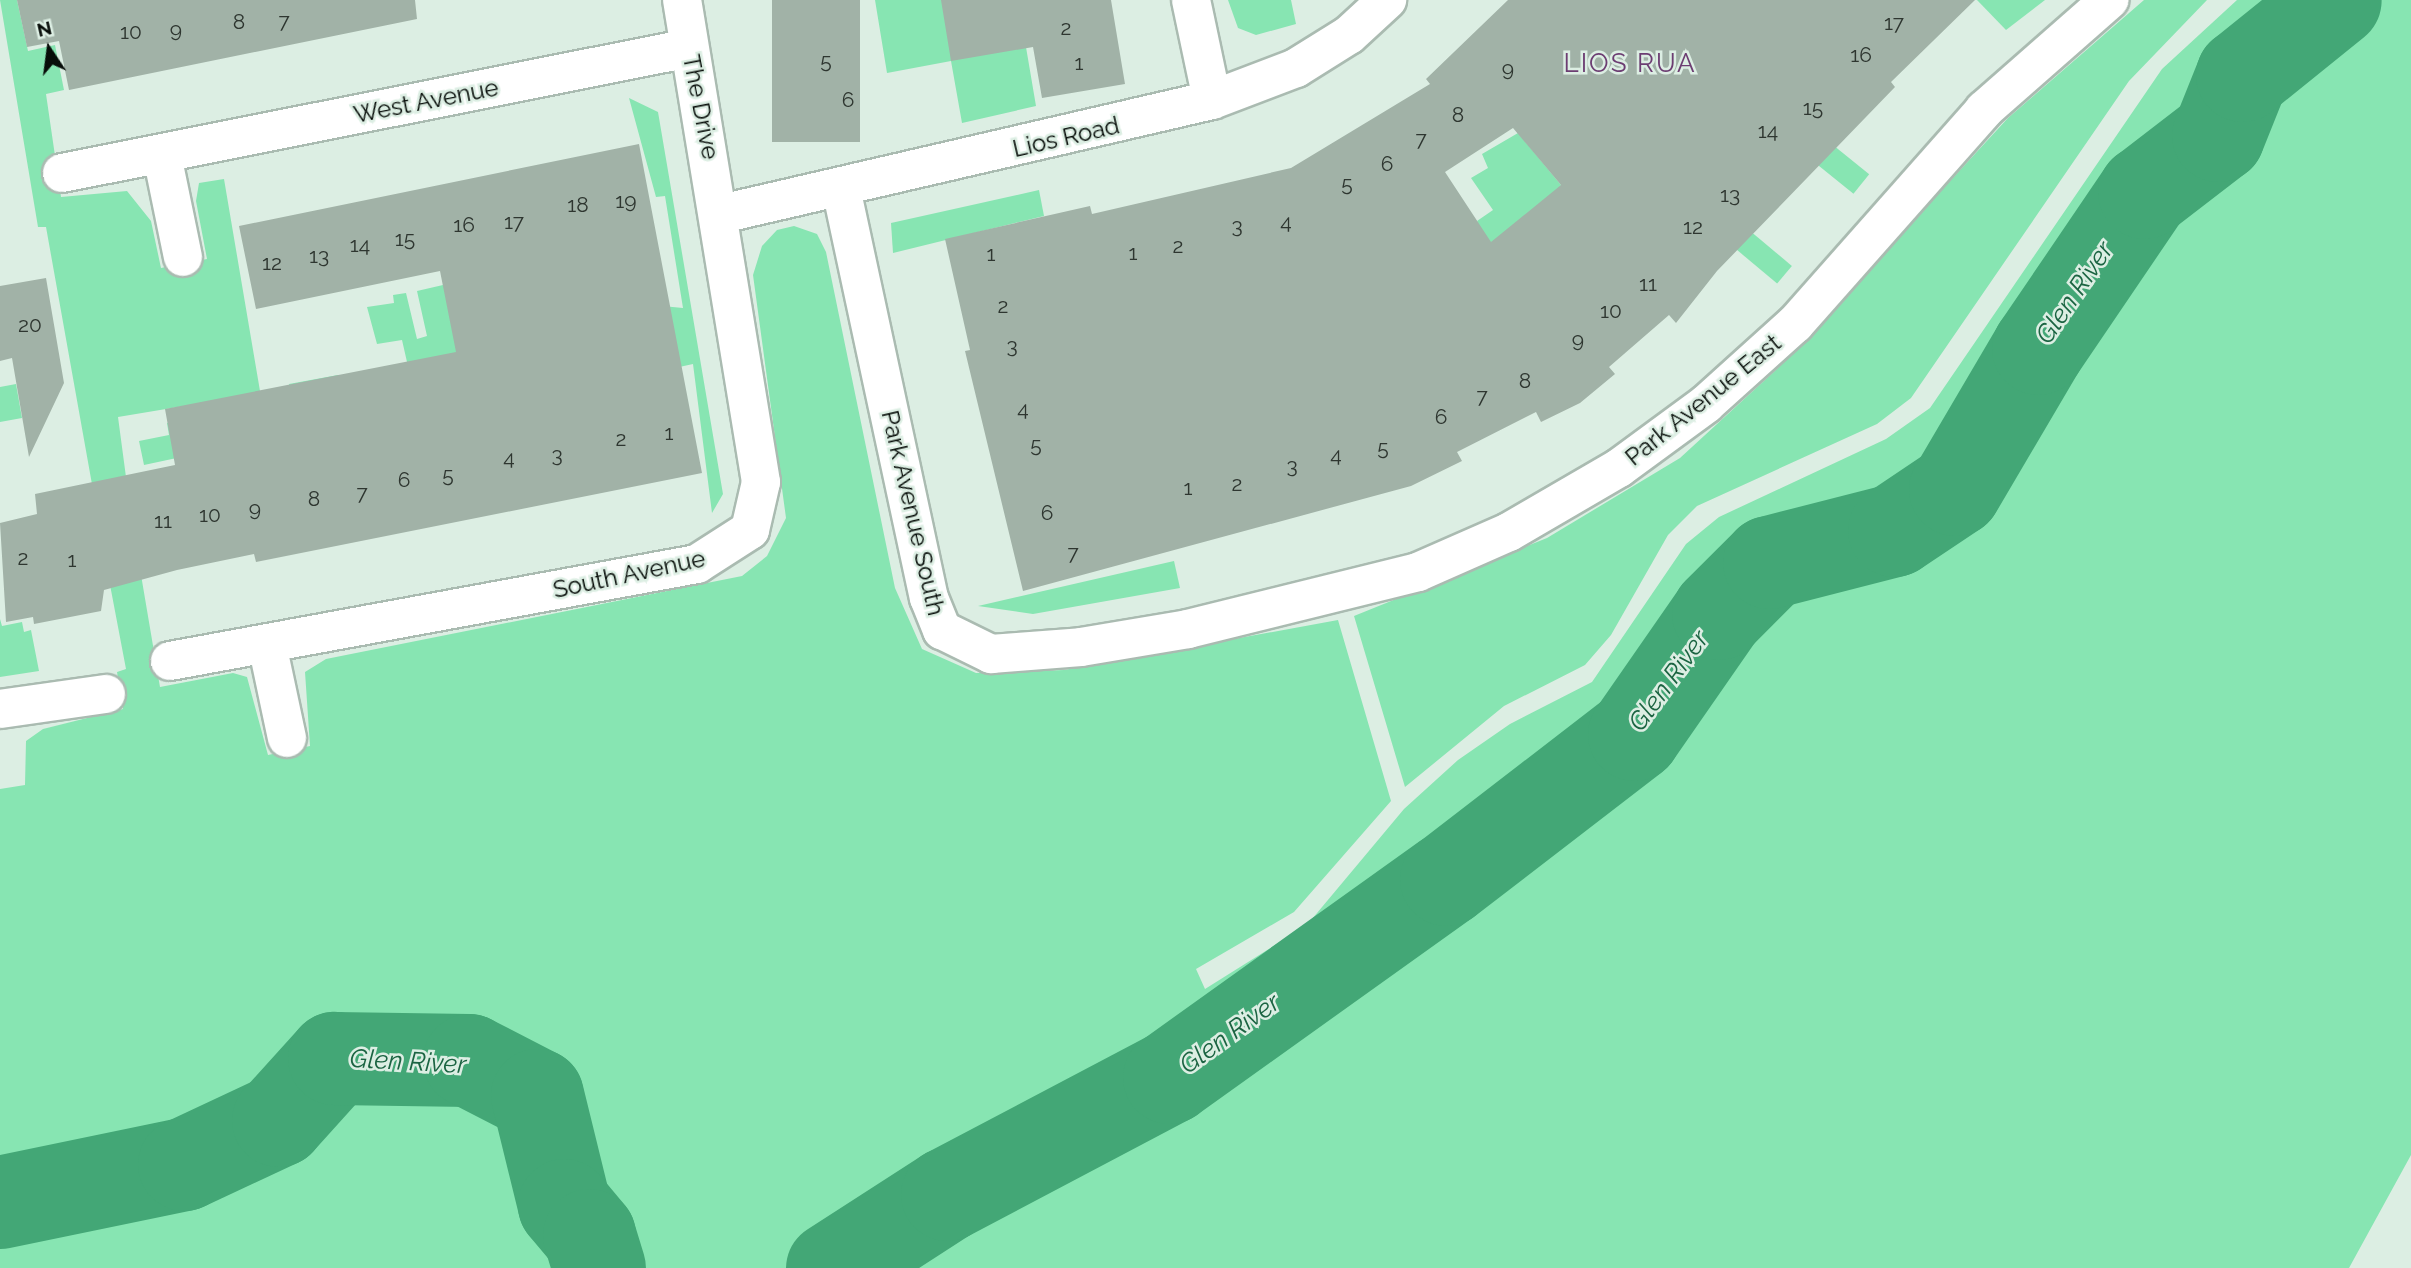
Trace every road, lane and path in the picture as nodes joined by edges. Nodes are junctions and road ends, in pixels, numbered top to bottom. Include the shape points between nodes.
1 (682, 0) edge
2 (1191, 0) edge
3 (1387, 0) edge
4 (2109, 0) edge
5 (690, 48) junction
6 (1212, 100) junction
7 (162, 155) junction
8 (62, 173) dead end
9 (841, 188) junction
10 (721, 214) junction
11 (183, 257) dead end
12 (1188, 629) joint
13 (267, 644) junction
14 (170, 662) dead end
15 (106, 694) dead end
16 (0, 709) edge
17 (287, 738) dead end

1 - 5 street, The Drive
2 - 6 street
3 - 6 street, Lios Road via 1349,35 1296,68
4 - 12 street, Park Avenue East via 1984,110 1795,324 1706,404 1619,468 1509,532 1419,572
5 - 7 street, West Avenue
5 - 10 street, The Drive
6 - 9 street, Lios Road
7 - 8 street, West Avenue
7 - 11 street
9 - 10 street, Lios Road
9 - 12 street, Park Avenue South via 929,598 942,630 992,654
10 - 13 street, South Avenue via 761,482 759,510 733,547 697,564
13 - 14 street, South Avenue
13 - 17 street
15 - 16 street

